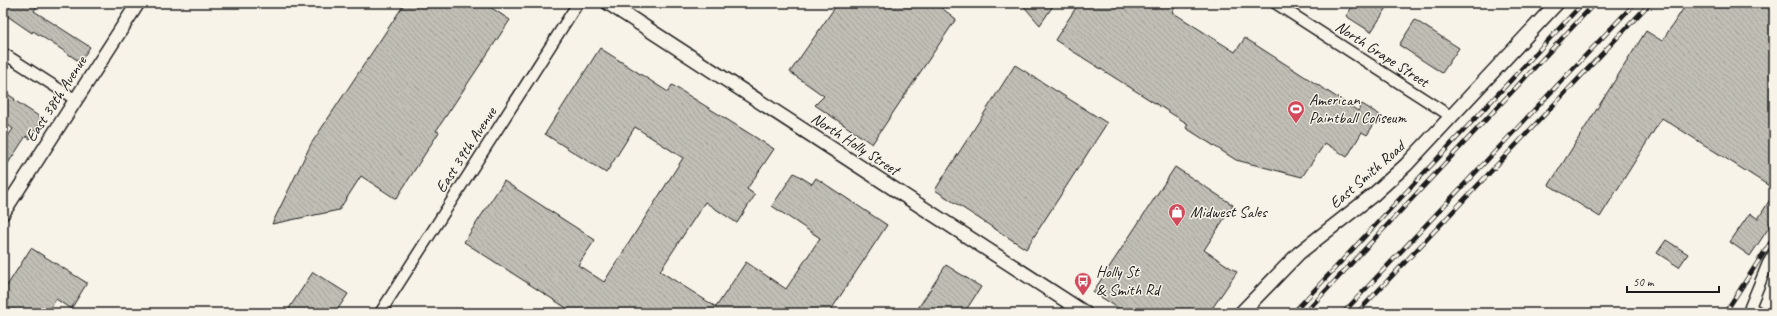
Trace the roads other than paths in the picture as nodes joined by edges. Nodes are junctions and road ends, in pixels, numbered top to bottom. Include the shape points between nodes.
1 (138, 3) edge
2 (578, 3) edge
3 (608, 3) edge
4 (1275, 3) edge
5 (1557, 3) edge
6 (3, 53) edge
7 (76, 100) junction
8 (1452, 117) junction
9 (3, 213) edge
10 (1774, 253) edge
11 (380, 313) edge
12 (1085, 313) edge
13 (1241, 313) edge
14 (1760, 313) edge

1 - 7 street, East 38th Avenue
2 - 11 street, East 39th Avenue
3 - 12 street, North Holly Street
4 - 8 street, North Grape Street
5 - 8 street, East Smith Road
6 - 7 street
7 - 9 street, East 38th Avenue
8 - 13 street, East Smith Road via 1373,195 1292,260
10 - 14 street via 1750,307

